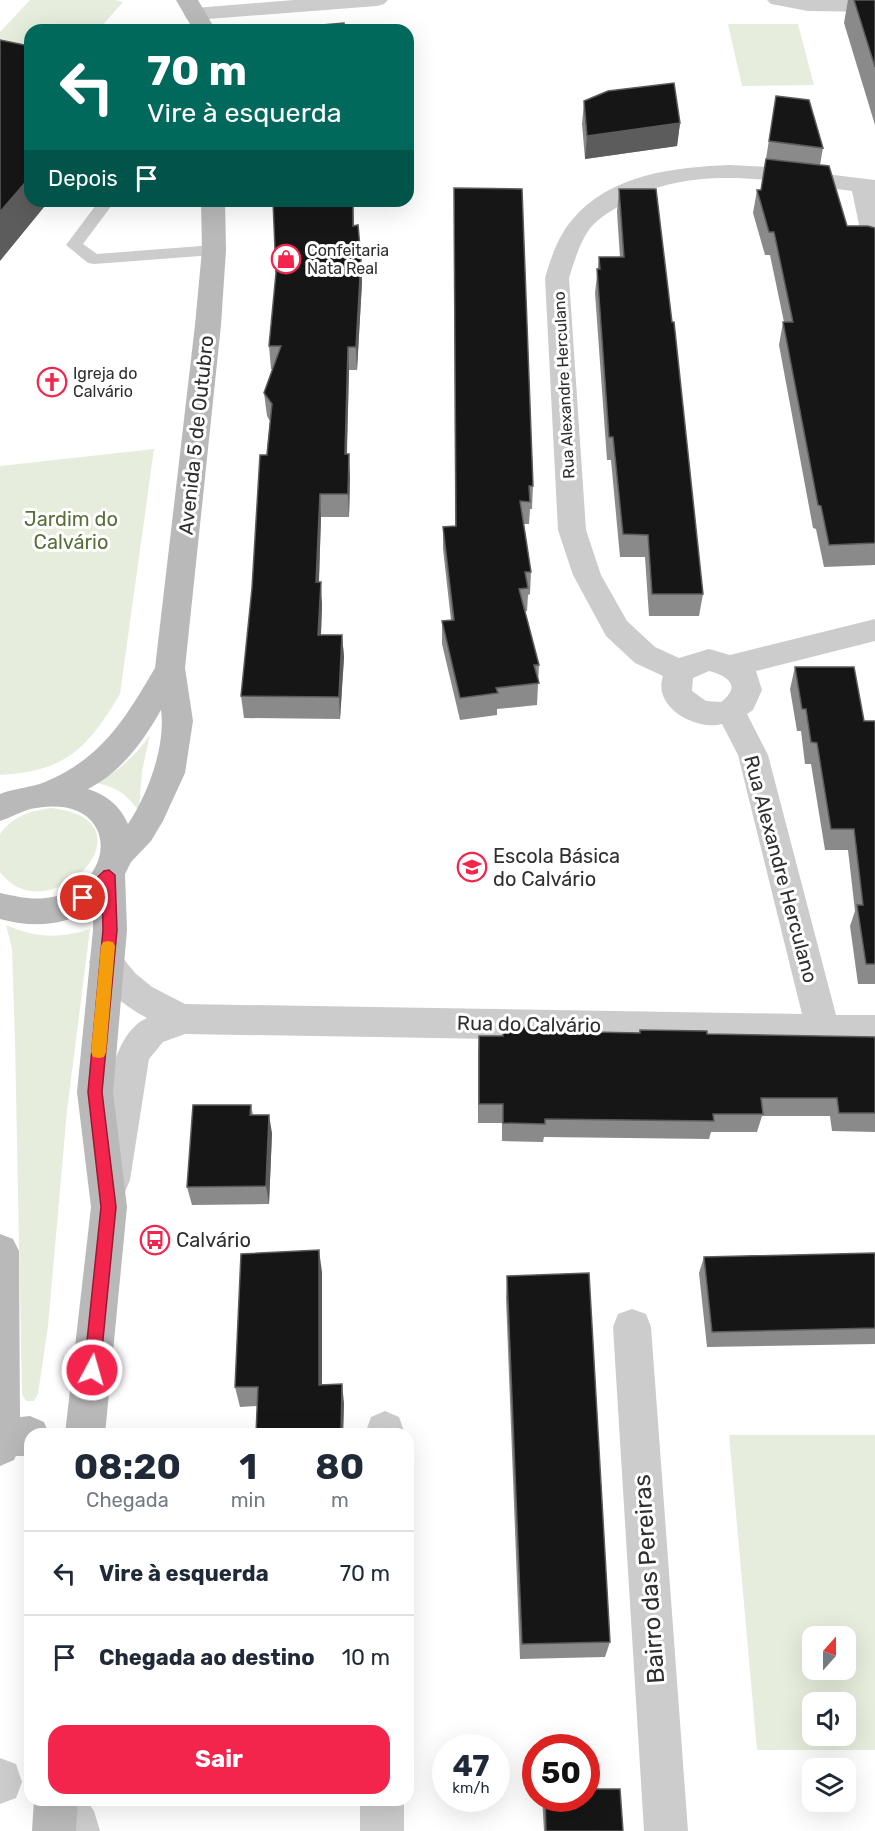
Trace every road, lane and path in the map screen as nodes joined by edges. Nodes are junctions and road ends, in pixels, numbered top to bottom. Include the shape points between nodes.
1 (377, 0) edge
2 (778, 0) edge
3 (875, 6) edge
4 (194, 15) edge
5 (869, 186) edge
6 (102, 207) edge
7 (213, 207) edge
8 (875, 243) edge
9 (214, 250) junction
10 (875, 630) edge
11 (731, 666) junction
12 (170, 668) junction
13 (679, 671) junction
14 (730, 712) junction
15 (50, 793) junction
16 (6, 803) edge
17 (113, 865) junction
18 (0, 906) edge
19 (106, 962) junction
20 (183, 1019) junction
21 (823, 1029) junction
22 (875, 1030) edge
23 (108, 1207) junction
24 (0, 1251) edge
25 (632, 1327) dead end
26 (77, 1428) edge
27 (24, 1436) edge
28 (0, 1437) edge
29 (0, 1446) edge
30 (57, 1806) edge
31 (62, 1806) edge
32 (382, 1806) edge
33 (54, 1831) edge
34 (78, 1831) edge
35 (382, 1831) edge
36 (666, 1831) edge

1 - 4 street
2 - 3 street via 808,6
5 - 8 street
5 - 13 street, Rua Alexandre Herculano via 754,174 676,175 645,183 608,200 580,225 566,250 557,278 572,530 587,575 616,628 645,655
6 - 9 lane via 74,245 94,259
7 - 9 main road, Avenida 5 de Outubro
9 - 12 main road, Avenida 5 de Outubro
10 - 11 street
11 - 13 street via 708,660
11 - 14 street via 746,681 748,690 740,706
12 - 15 main road, Avenida 5 de Outubro via 117,751 90,774
12 - 17 main road, Avenida 5 de Outubro via 178,721 169,773 140,832
13 - 14 street via 675,688 685,704 706,714
14 - 21 street, Rua Alexandre Herculano via 753,755
15 - 16 main road
15 - 17 main road via 73,796 94,805 109,818 117,836
17 - 18 main road, Avenida 5 de Outubro via 93,892 72,905 48,912 22,912
17 - 19 main road
19 - 20 street, Rua do Calvário via 125,987 150,1005
19 - 23 main road via 95,1092
20 - 21 street, Rua do Calvário
20 - 23 street, Rua do Calvário via 151,1032 133,1053
21 - 22 street, Rua do Calvário
23 - 26 main road
24 - 28 main road
25 - 36 street, Bairro das Pereiras
27 - 28 main road
28 - 29 main road
30 - 33 main road
31 - 34 street
32 - 35 street

